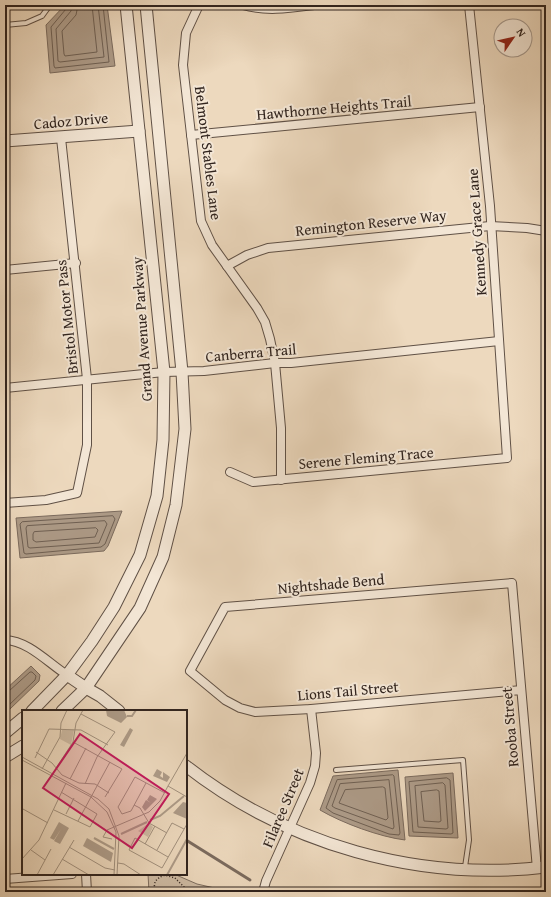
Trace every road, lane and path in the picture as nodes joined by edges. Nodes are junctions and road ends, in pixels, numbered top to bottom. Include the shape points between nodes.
1 (50, 5) edge
2 (126, 5) edge
3 (146, 5) edge
4 (199, 5) edge
5 (243, 5) edge
6 (314, 5) edge
7 (470, 5) edge
8 (5, 25) edge
9 (480, 107) junction
10 (139, 131) junction
11 (191, 135) junction
12 (61, 138) junction
13 (5, 142) edge
14 (490, 226) junction
15 (546, 231) edge
16 (76, 263) junction
17 (227, 266) junction
18 (5, 270) edge
19 (499, 342) junction
20 (275, 363) junction
21 (164, 372) junction
22 (182, 372) junction
23 (87, 379) junction
24 (5, 388) edge
25 (507, 458) joint
26 (230, 472) dead end
27 (281, 480) junction
28 (5, 502) edge
29 (512, 583) joint
30 (5, 640) edge
31 (190, 671) joint
32 (67, 675) junction
33 (86, 688) junction
34 (521, 690) junction
35 (311, 709) junction
36 (33, 710) edge
37 (63, 710) edge
38 (118, 710) edge
39 (22, 719) edge
40 (5, 733) edge
41 (22, 747) edge
42 (5, 757) edge
43 (187, 767) edge
44 (336, 770) dead end
45 (290, 828) junction
46 (541, 868) edge
47 (464, 870) junction
48 (59, 875) edge
49 (86, 875) edge
50 (5, 879) edge
51 (87, 892) edge
52 (156, 892) edge
53 (189, 892) edge
54 (263, 892) edge

1 - 8 lane via 42,16 26,23
2 - 10 street, Grand Avenue Parkway
3 - 22 street
4 - 11 street, Belmont Stables Lane via 186,33 183,64
5 - 6 street via 253,8
7 - 9 street, Kennedy Grace Lane
9 - 11 street, Hawthorne Heights Trail
9 - 14 street, Kennedy Grace Lane
10 - 12 street, Cadoz Drive
10 - 21 street, Grand Avenue Parkway
11 - 17 street, Belmont Stables Lane via 201,221 212,245
12 - 13 street, Cadoz Drive
12 - 16 street, Bristol Motor Pass
14 - 15 street, Remington Reserve Way
14 - 17 street, Remington Reserve Way via 268,248 247,255
14 - 19 street, Kennedy Grace Lane
16 - 18 street
16 - 23 street, Bristol Motor Pass
17 - 20 street, Belmont Stables Lane via 265,322
19 - 20 street, Canberra Trail via 291,364
19 - 25 street, Kennedy Grace Lane
20 - 22 street, Canberra Trail
20 - 27 street, Belmont Stables Lane via 281,428
21 - 22 street, Canberra Trail
21 - 23 street, Canberra Trail
21 - 32 street, Grand Avenue Parkway via 163,440 157,496 140,555 114,607
22 - 33 street via 185,429 176,505 163,557 140,608
23 - 24 street, Canberra Trail
23 - 28 street, Bristol Motor Pass via 87,445 77,493 46,500
25 - 27 street, Serene Fleming Trace
26 - 27 street, Serene Fleming Trace via 253,482
29 - 31 street, Nightshade Bend via 225,607
29 - 34 street, Rooba Street
30 - 32 street via 12,640 28,647
31 - 35 street, Lions Tail Street via 225,700 240,708 255,712
32 - 33 street
32 - 36 street, Grand Avenue Parkway
33 - 37 street
33 - 38 street
34 - 35 street, Lions Tail Street
34 - 46 street, Rooba Street
35 - 45 street, Filaree Street via 315,766
39 - 40 street
41 - 42 street
43 - 45 street via 229,797
44 - 47 lane via 463,760 469,840
45 - 47 street via 367,855 410,864
45 - 54 street, Filaree Street
46 - 47 street
48 - 50 street
49 - 51 street
52 - 53 path via 156,879 165,875 175,878

